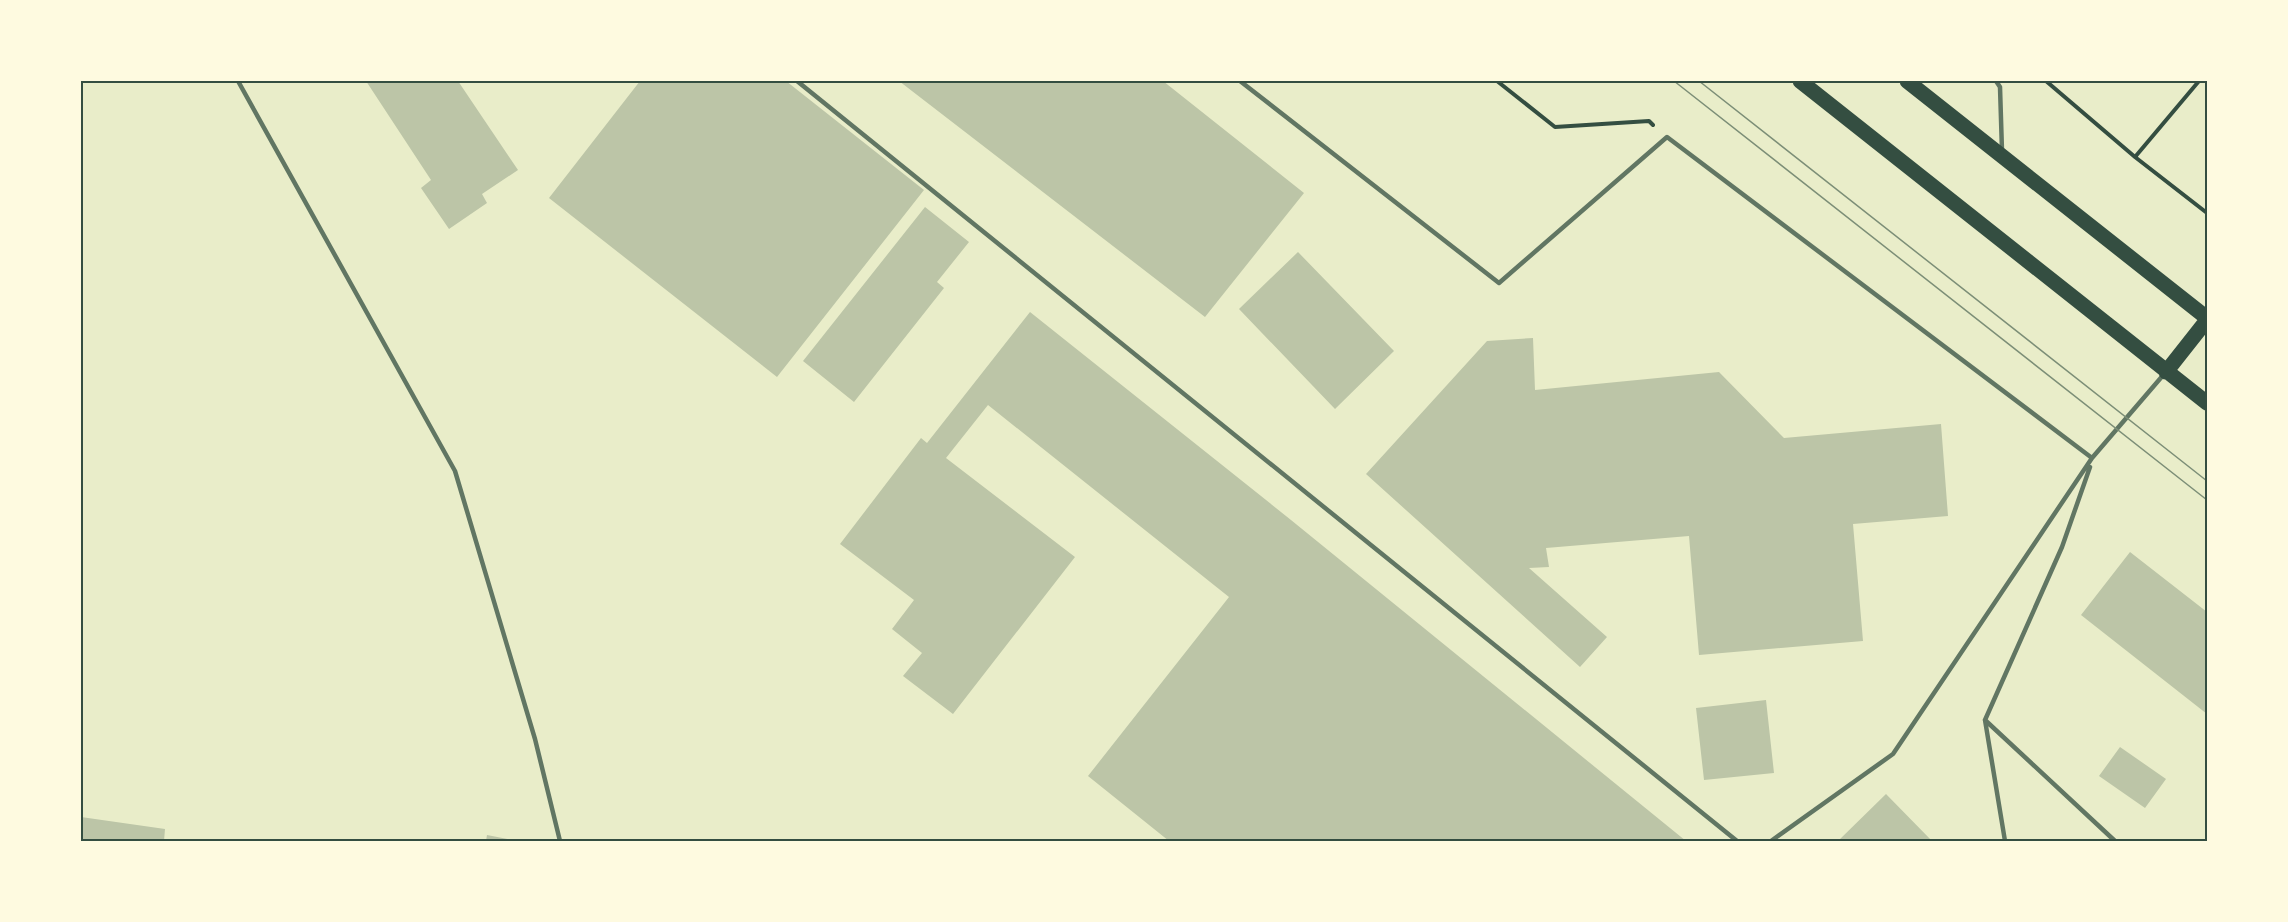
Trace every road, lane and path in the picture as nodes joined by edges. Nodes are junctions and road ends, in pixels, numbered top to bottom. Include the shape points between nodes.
1 (238, 81) edge
2 (797, 81) edge
3 (1240, 81) edge
4 (1497, 81) edge
5 (1800, 81) edge
6 (1907, 81) edge
7 (1996, 81) edge
8 (2046, 81) edge
9 (2199, 81) edge
10 (1667, 137) junction
11 (2002, 157) junction
12 (2135, 157) junction
13 (2207, 213) edge
14 (2207, 319) edge
15 (2166, 372) junction
16 (2207, 403) edge
17 (2092, 458) junction
18 (1986, 720) junction
19 (560, 841) edge
20 (1737, 841) edge
21 (1771, 841) edge
22 (2005, 841) edge
23 (2115, 841) edge

1 - 19 lane via 455,471 535,739
2 - 20 lane
3 - 10 lane via 1499,283
4 - 10 path via 1554,127 1649,121
5 - 15 main road
6 - 11 main road
7 - 11 lane via 2000,87
8 - 12 path
9 - 12 path
10 - 17 lane
11 - 14 main road
12 - 13 path
14 - 15 main road
15 - 16 main road
15 - 17 lane
17 - 18 lane via 2062,547
17 - 21 lane via 1893,754
18 - 22 lane
18 - 23 lane

